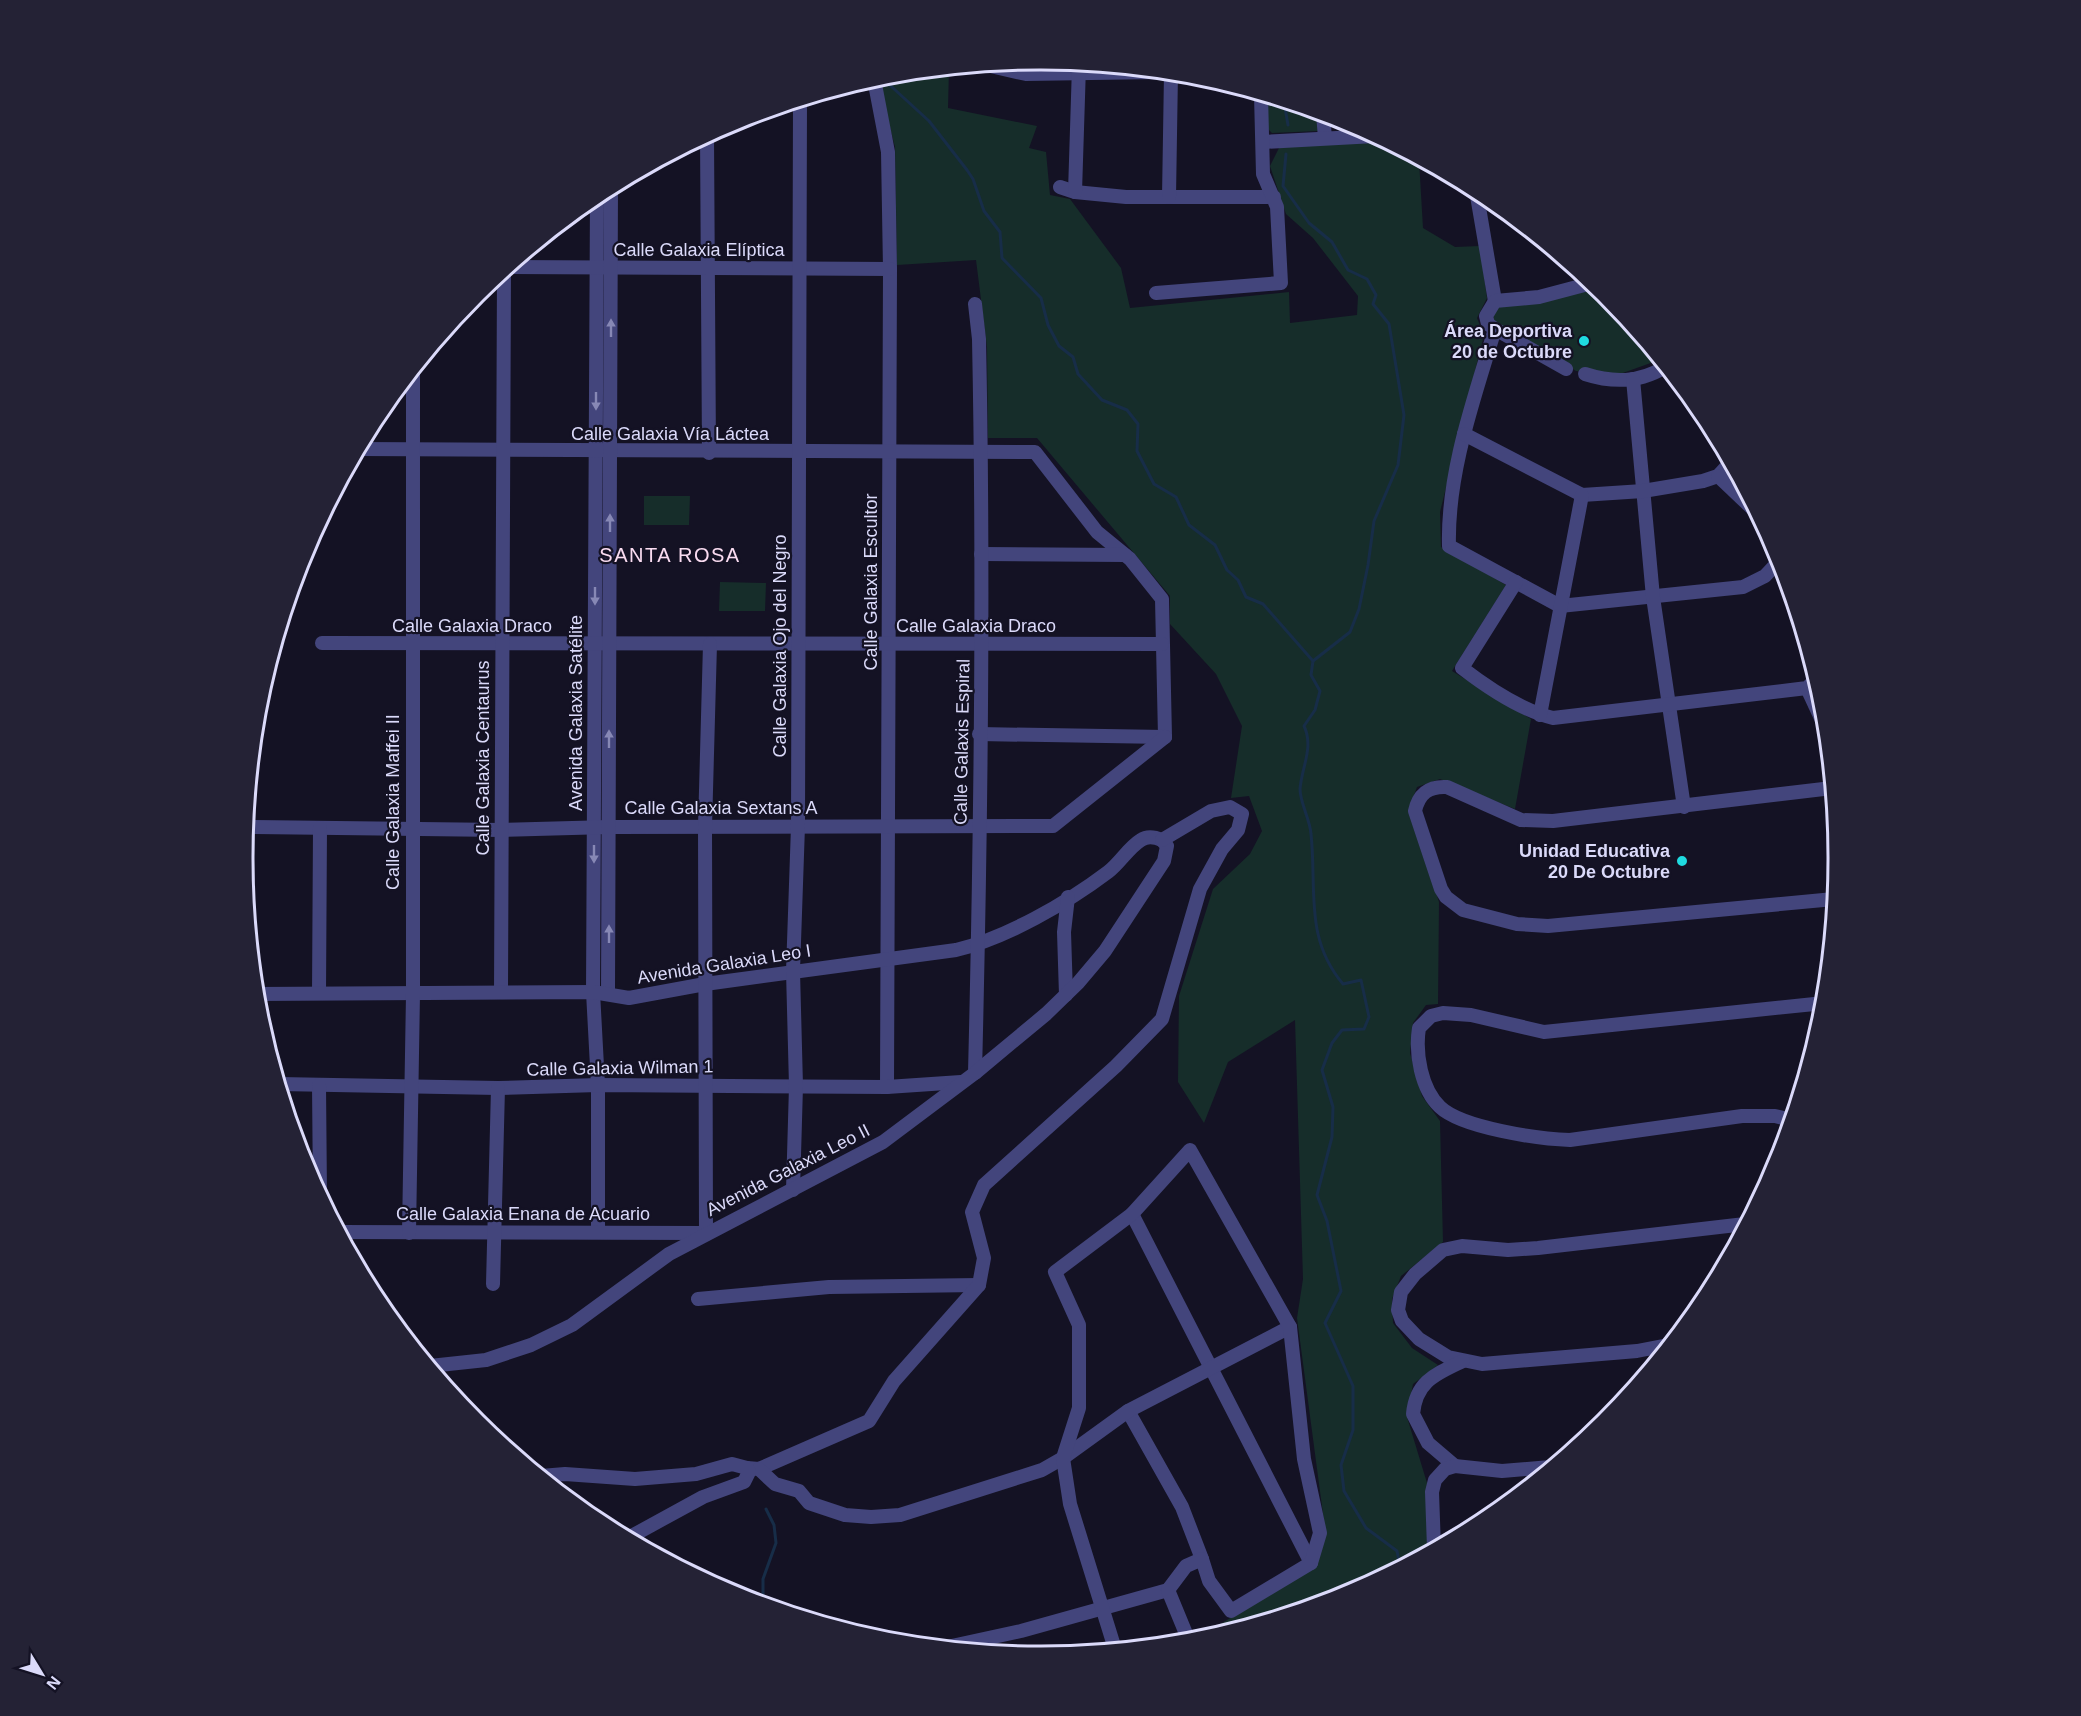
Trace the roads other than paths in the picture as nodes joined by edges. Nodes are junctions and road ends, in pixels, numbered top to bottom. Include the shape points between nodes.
1 (1013, 71) edge
2 (1056, 71) edge
3 (1079, 71) edge
4 (1171, 82) edge
5 (876, 88) edge
6 (1261, 102) edge
7 (800, 108) edge
8 (1324, 123) edge
9 (1356, 137) edge
10 (1325, 138) junction
11 (1263, 142) junction
12 (707, 145) edge
13 (1060, 188) dead end
14 (1075, 192) junction
15 (1169, 197) junction
16 (1274, 197) junction
17 (611, 198) edge
18 (1478, 203) edge
19 (597, 207) edge
20 (520, 267) edge
21 (596, 268) junction
22 (611, 268) junction
23 (708, 268) junction
24 (800, 268) junction
25 (890, 269) junction
26 (504, 282) edge
27 (1581, 286) edge
28 (1156, 293) dead end
29 (1495, 300) junction
30 (975, 304) dead end
31 (1495, 329) junction
32 (1566, 369) dead end
33 (1658, 371) edge
34 (1585, 374) dead end
35 (1633, 379) junction
36 (413, 383) edge
37 (1464, 434) junction
38 (368, 449) edge
39 (889, 450) junction
40 (413, 451) junction
41 (504, 451) junction
42 (799, 451) junction
43 (595, 452) junction
44 (610, 452) junction
45 (710, 453) junction
46 (981, 453) junction
47 (1725, 469) edge
48 (1718, 476) junction
49 (1643, 491) junction
50 (1582, 495) junction
51 (1740, 497) edge
52 (981, 554) junction
53 (1125, 555) junction
54 (1772, 568) edge
55 (1515, 582) junction
56 (1653, 597) junction
57 (1560, 606) junction
58 (322, 643) dead end
59 (411, 644) junction
60 (501, 644) junction
61 (610, 644) junction
62 (710, 644) junction
63 (797, 644) junction
64 (981, 644) junction
65 (1162, 644) junction
66 (594, 645) junction
67 (889, 645) junction
68 (1808, 684) edge
69 (1669, 703) junction
70 (1540, 715) junction
71 (979, 734) junction
72 (1165, 737) junction
73 (1824, 789) edge
74 (1684, 807) junction
75 (798, 825) junction
76 (609, 826) junction
77 (886, 826) junction
78 (254, 827) edge
79 (594, 827) junction
80 (705, 827) junction
81 (980, 827) junction
82 (320, 828) junction
83 (411, 829) junction
84 (502, 830) junction
85 (1162, 840) junction
86 (1068, 897) junction
87 (1826, 900) edge
88 (979, 944) junction
89 (886, 957) junction
90 (793, 971) junction
91 (705, 984) junction
92 (501, 992) junction
93 (593, 992) junction
94 (319, 993) junction
95 (608, 993) junction
96 (265, 994) edge
97 (413, 994) junction
98 (1066, 995) junction
99 (1814, 1004) edge
100 (975, 1073) junction
101 (962, 1082) junction
102 (287, 1084) edge
103 (319, 1085) junction
104 (598, 1085) junction
105 (707, 1085) junction
106 (796, 1086) junction
107 (412, 1087) junction
108 (887, 1087) junction
109 (498, 1088) junction
110 (1783, 1118) edge
111 (320, 1174) edge
112 (793, 1190) junction
113 (1132, 1214) junction
114 (1737, 1225) edge
115 (598, 1231) junction
116 (348, 1232) edge
117 (494, 1232) junction
118 (409, 1233) junction
119 (706, 1233) junction
120 (493, 1284) dead end
121 (979, 1285) junction
122 (698, 1299) dead end
123 (1290, 1327) junction
124 (1657, 1347) edge
125 (1464, 1361) junction
126 (438, 1365) edge
127 (1211, 1370) junction
128 (1128, 1411) junction
129 (1063, 1458) junction
130 (1455, 1466) junction
131 (753, 1468) junction
132 (1538, 1468) edge
133 (551, 1475) edge
134 (636, 1533) edge
135 (1434, 1540) edge
136 (1202, 1559) junction
137 (1311, 1563) junction
138 (1168, 1590) junction
139 (1103, 1606) junction
140 (1185, 1632) edge
141 (970, 1642) edge
142 (1112, 1642) edge

1 - 2 street via 1026,74
3 - 14 street
4 - 15 street
5 - 25 street, Calle Galaxia Escultor via 888,152
6 - 11 street
7 - 24 street, Calle Galaxia Ojo del Negro
8 - 10 street
9 - 10 street
10 - 11 street
11 - 16 street via 1263,174
12 - 23 street
13 - 14 street
14 - 15 street
15 - 16 street
16 - 28 street via 1281,283
17 - 22 street, Avenida Galaxia Satélite
18 - 29 street
19 - 21 street, Avenida Galaxia Satélite
20 - 21 street, Calle Galaxia Elíptica
21 - 22 street, Calle Galaxia Elíptica
21 -> 43 street, Avenida Galaxia Satélite
22 - 23 street, Calle Galaxia Elíptica
44 -> 22 street, Avenida Galaxia Satélite
23 - 24 street, Calle Galaxia Elíptica
23 - 45 street
24 - 25 street, Calle Galaxia Elíptica
24 - 42 street, Calle Galaxia Ojo del Negro
25 - 39 street, Calle Galaxia Escultor
26 - 41 street, Calle Galaxia Centaurus
27 - 29 street via 1539,297
29 - 31 street via 1486,316
30 - 46 street, Calle Galaxis Espiral
31 - 32 street
31 - 37 street
33 - 35 street
34 - 35 street via 1607,381
35 - 49 street
36 - 40 street, Calle Galaxia Maffei II
37 - 50 street
37 - 55 street via 1448,512 1449,546
38 - 40 street, Calle Galaxia Vía Láctea
39 - 42 street, Calle Galaxia Vía Láctea
39 - 46 street, Calle Galaxia Vía Láctea
39 - 67 street, Calle Galaxia Escultor
40 - 41 street, Calle Galaxia Vía Láctea
40 - 59 street, Calle Galaxia Maffei II
41 - 43 street, Calle Galaxia Vía Láctea
41 - 60 street, Calle Galaxia Centaurus
42 - 45 street, Calle Galaxia Vía Láctea
42 - 63 street, Calle Galaxia Ojo del Negro
43 - 44 street, Calle Galaxia Vía Láctea
43 -> 66 street, Avenida Galaxia Satélite
44 - 45 street, Calle Galaxia Vía Láctea
61 -> 44 street, Avenida Galaxia Satélite
46 - 52 street, Calle Galaxis Espiral
46 - 53 street, Calle Galaxia Vía Láctea via 1035,452 1097,532
47 - 48 street
48 - 49 street
48 - 51 street
49 - 50 street
49 - 56 street
50 - 57 street
52 - 53 street
52 - 64 street, Calle Galaxis Espiral
53 - 65 street via 1162,599
54 - 56 street via 1743,587
55 - 57 street
55 - 70 street via 1462,668
56 - 57 street
56 - 69 street
57 - 70 street
58 - 59 street, Calle Galaxia Draco
59 - 60 street, Calle Galaxia Draco
59 - 83 street, Calle Galaxia Maffei II
60 - 66 street, Calle Galaxia Draco
60 - 84 street, Calle Galaxia Centaurus
61 - 62 street, Calle Galaxia Draco
61 - 66 street, Calle Galaxia Draco
76 -> 61 street, Avenida Galaxia Satélite
62 - 63 street, Calle Galaxia Draco
62 - 80 street
63 - 67 street, Calle Galaxia Draco
63 - 75 street, Calle Galaxia Ojo del Negro
64 - 65 street, Calle Galaxia Draco
64 - 67 street, Calle Galaxia Draco
64 - 71 street, Calle Galaxis Espiral
65 - 72 street
66 - 79 street, Avenida Galaxia Satélite
67 - 77 street, Calle Galaxia Escultor
68 - 69 street
69 - 70 street via 1553,718
69 - 74 street
71 - 72 street
71 - 81 street, Calle Galaxis Espiral
72 - 81 street, Calle Galaxia Sextans A via 1053,826
73 - 74 street
74 - 87 street via 1553,821 1521,820 1438,786 1426,790 1415,811 1446,897 1463,910 1517,924 1573,925
75 - 77 street, Calle Galaxia Sextans A
75 - 80 street, Calle Galaxia Sextans A
75 - 90 street, Calle Galaxia Ojo del Negro
76 - 79 street, Calle Galaxia Sextans A
76 - 80 street, Calle Galaxia Sextans A
95 -> 76 street, Avenida Galaxia Satélite
77 - 81 street, Calle Galaxia Sextans A
77 - 89 street, Calle Galaxia Escultor
78 - 82 street, Calle Galaxia Sextans A
79 - 84 street, Calle Galaxia Sextans A
79 -> 93 street, Avenida Galaxia Satélite
80 - 91 street
81 - 88 street, Calle Galaxis Espiral
82 - 83 street, Calle Galaxia Sextans A
82 - 94 street
83 - 84 street, Calle Galaxia Sextans A
83 - 97 street, Calle Galaxia Maffei II
84 - 92 street, Calle Galaxia Centaurus
85 - 86 street, Avenida Galaxia Leo I via 1142,838 1108,872
85 - 98 street, Avenida Galaxia Leo II via 1167,846 1164,861 1105,951
85 - 121 street via 1211,811 1230,807 1242,814 1238,830 1222,849 1200,889 1162,1019 984,1185 972,1212 984,1258
86 - 88 street, Avenida Galaxia Leo I
86 - 98 street via 1064,932
88 - 89 street, Avenida Galaxia Leo I
88 - 100 street, Calle Galaxis Espiral
89 - 90 street, Avenida Galaxia Leo I
89 - 108 street, Calle Galaxia Escultor
90 - 91 street, Avenida Galaxia Leo I
90 - 106 street, Calle Galaxia Ojo del Negro
91 - 95 street, Avenida Galaxia Leo I via 629,998
91 - 105 street
92 - 93 street, Avenida Galaxia Leo I
92 - 97 street, Avenida Galaxia Leo I
93 - 95 street, Avenida Galaxia Leo I
93 - 104 street, Avenida Galaxia Satélite
94 - 96 street, Avenida Galaxia Leo I
94 - 97 street, Avenida Galaxia Leo I
97 - 107 street, Calle Galaxia Maffei II
98 - 100 street, Avenida Galaxia Leo II
99 - 110 street via 1544,1032 1471,1015 1443,1013 1431,1016 1419,1028 1421,1070 1432,1096 1448,1113 1484,1126 1570,1140 1742,1116
100 - 101 street, Avenida Galaxia Leo II
101 - 108 street, Calle Galaxia Wilman 1
101 - 112 street, Avenida Galaxia Leo II via 883,1142
102 - 103 street, Calle Galaxia Wilman 1
103 - 107 street, Calle Galaxia Wilman 1
103 - 111 street
104 - 105 street, Calle Galaxia Wilman 1
104 - 109 street, Calle Galaxia Wilman 1
104 - 115 street, Avenida Galaxia Satélite
105 - 106 street, Calle Galaxia Wilman 1
105 - 119 street
106 - 108 street, Calle Galaxia Wilman 1
106 - 112 street, Calle Galaxia Ojo del Negro
107 - 109 street, Calle Galaxia Wilman 1
107 - 118 street, Calle Galaxia Maffei II
109 - 117 street
112 - 119 street, Avenida Galaxia Leo II
113 - 123 street via 1190,1150
113 - 127 street
113 - 129 street via 1055,1272 1079,1325 1078,1408
114 - 125 street via 1538,1248 1462,1246 1443,1250 1407,1283 1398,1299 1398,1310 1408,1330 1419,1339 1448,1357
115 - 117 street, Calle Galaxia Enana de Acuario
115 - 119 street, Calle Galaxia Enana de Acuario
116 - 118 street, Calle Galaxia Enana de Acuario
117 - 118 street, Calle Galaxia Enana de Acuario
117 - 120 street
119 - 126 street, Avenida Galaxia Leo II via 649,1267 603,1304 531,1345 486,1360
121 - 122 street via 829,1287
121 - 131 street via 894,1381 869,1421
123 - 127 street
123 - 137 street via 1304,1459 1320,1533
124 - 125 street via 1498,1363
125 - 130 street via 1418,1390 1413,1414 1428,1443
127 - 128 street
127 - 137 street
128 - 129 street
128 - 136 street via 1182,1508
129 - 131 street via 1042,1470 900,1515 871,1517 845,1515 809,1503 799,1491 774,1484
129 - 139 street via 1070,1504
130 - 132 street via 1502,1471
130 - 135 street via 1445,1469 1435,1480
131 - 133 street via 732,1464 696,1474 634,1479
131 - 134 street via 744,1482 703,1497
136 - 137 street via 1209,1581 1231,1611
136 - 138 street via 1186,1566
138 - 139 street
138 - 140 street
139 - 141 street
139 - 142 street

